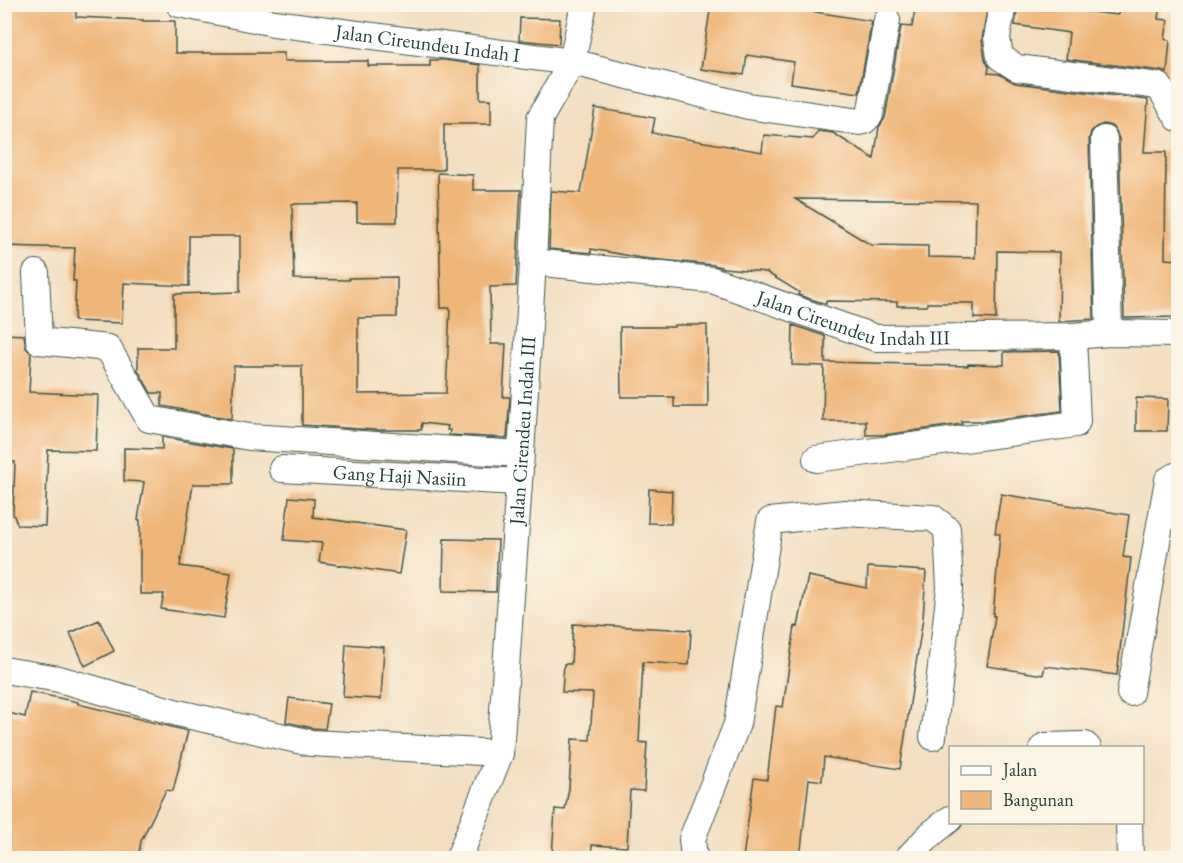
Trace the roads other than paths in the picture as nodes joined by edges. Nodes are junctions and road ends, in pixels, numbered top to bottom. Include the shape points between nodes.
1 (178, 4) edge
2 (584, 4) edge
3 (1003, 4) edge
4 (887, 21) dead end
5 (572, 62) junction
6 (1179, 118) edge
7 (1104, 139) dead end
8 (533, 262) junction
9 (36, 273) dead end
10 (1109, 333) junction
11 (1179, 334) edge
12 (1073, 336) junction
13 (521, 454) junction
14 (816, 459) dead end
15 (282, 469) dead end
16 (1179, 475) edge
17 (519, 482) junction
18 (4, 670) edge
19 (1130, 693) dead end
20 (933, 737) dead end
21 (1045, 746) edge
22 (1085, 746) edge
23 (500, 753) junction
24 (949, 820) edge
25 (1129, 824) edge
26 (459, 858) edge
27 (694, 858) edge
28 (908, 858) edge
29 (1130, 858) edge

1 - 5 street, Jalan Cireundeu Indah I via 274,23
2 - 5 street, Jalan Cirendeu Indah III
3 - 6 street via 997,38 1000,57 1017,68 1160,86
4 - 5 street, Jalan Cireundeu Indah I via 870,115 860,122 748,106
5 - 8 street, Jalan Cirendeu Indah III via 540,118
7 - 10 street
8 - 12 street, Jalan Cireundeu Indah III via 712,280 876,338
8 - 13 street, Jalan Cirendeu Indah III
9 - 13 street via 39,341 108,348 149,419 249,437
10 - 11 street, Jalan Cireundeu Indah III
10 - 12 street, Jalan Cireundeu Indah III
12 - 14 street via 1076,424
13 - 17 street, Jalan Cirendeu Indah III
15 - 17 street, Gang Haji Nasiin
16 - 19 street via 1168,480
17 - 23 street, Jalan Cirendeu Indah III
18 - 23 street via 59,679 178,713 311,743
20 - 27 street via 950,588 947,528 933,518 845,513 770,521 738,724 692,839
21 - 22 street
23 - 26 street, Jalan Cirendeu Indah III
24 - 28 street
25 - 29 street

